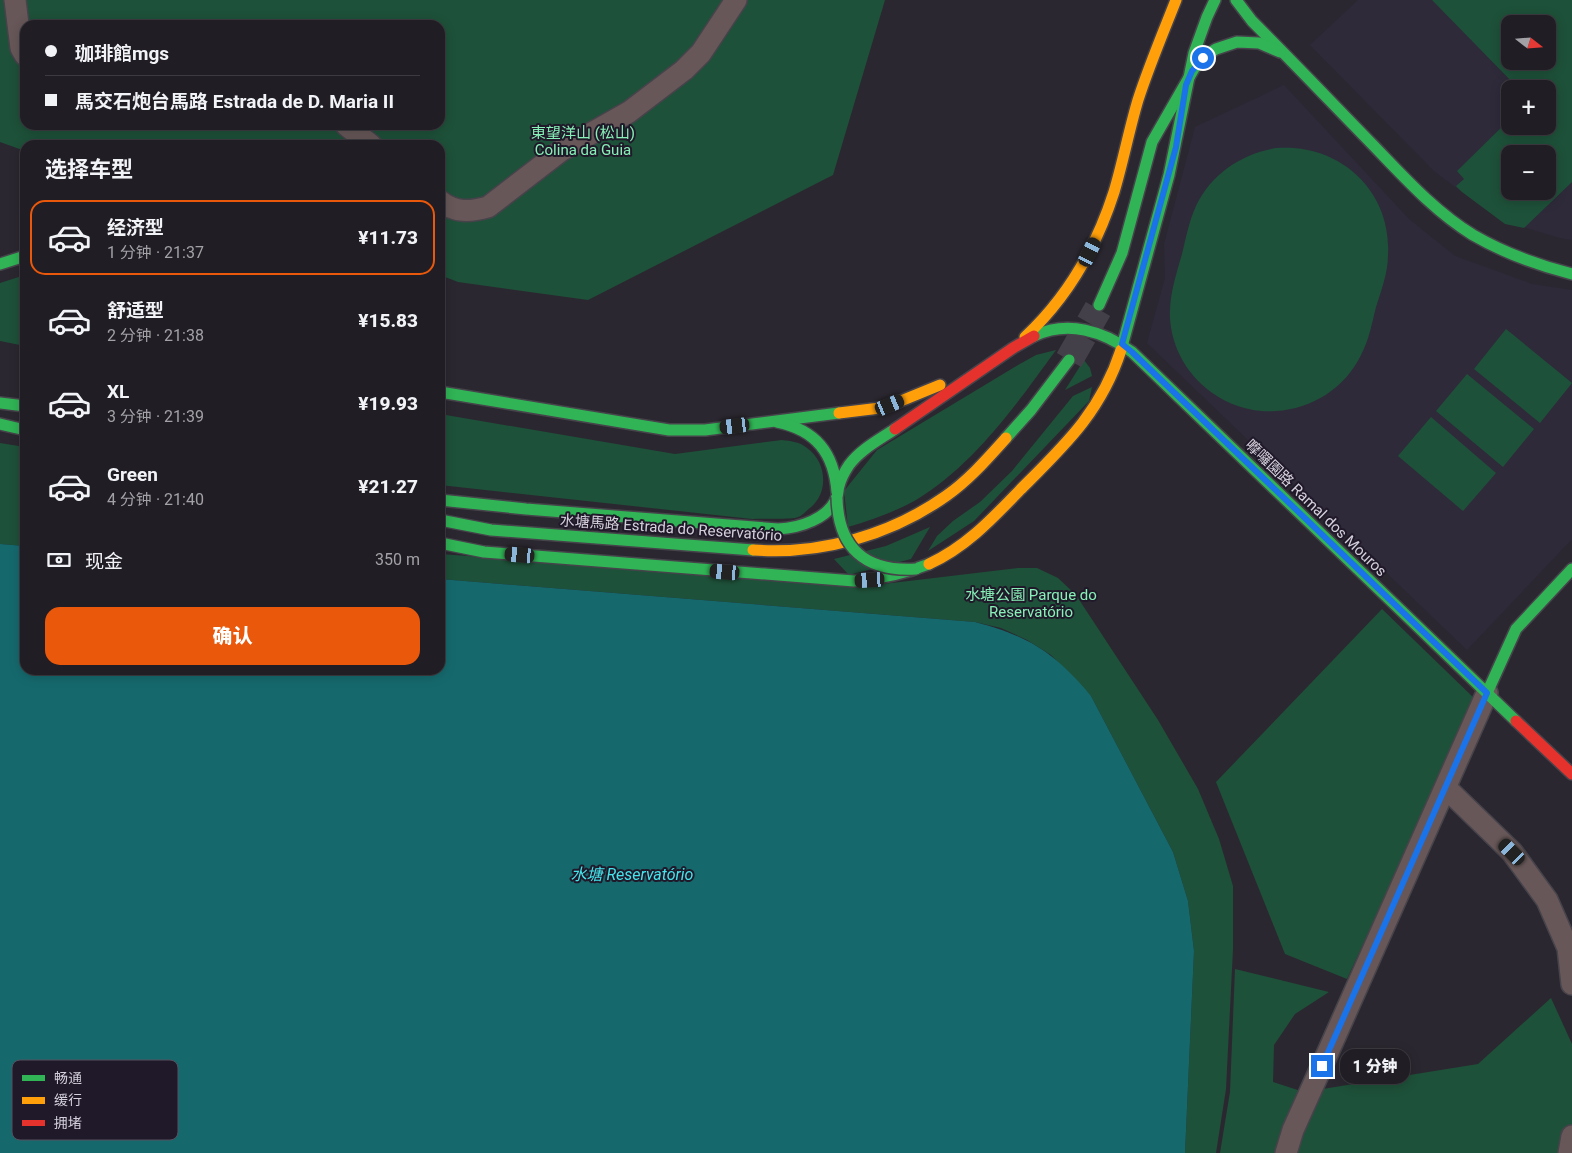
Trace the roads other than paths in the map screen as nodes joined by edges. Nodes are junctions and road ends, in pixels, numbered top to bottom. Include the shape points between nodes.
1 (14, 0) edge
2 (736, 0) edge
3 (1176, 0) edge
4 (1215, 0) edge
5 (1236, 0) edge
6 (20, 36) edge
7 (1169, 47) dead end
8 (1290, 59) junction
9 (1186, 85) junction
10 (1158, 112) dead end
11 (352, 130) edge
12 (365, 140) edge
13 (1153, 140) junction
14 (445, 205) edge
15 (20, 258) edge
16 (0, 264) edge
17 (1572, 274) edge
18 (1100, 305) tunnel mouth
19 (1122, 344) junction
20 (1014, 347) junction
21 (1068, 360) tunnel mouth
22 (992, 364) junction
23 (445, 393) edge
24 (0, 403) edge
25 (20, 405) edge
26 (765, 422) junction
27 (0, 424) edge
28 (20, 428) edge
29 (20, 429) edge
30 (0, 430) edge
31 (837, 495) junction
32 (445, 500) edge
33 (445, 521) edge
34 (445, 544) edge
35 (1572, 568) edge
36 (916, 569) junction
37 (1487, 693) junction
38 (1572, 774) edge
39 (1446, 788) junction
40 (1572, 984) edge
41 (1572, 1136) edge
42 (1286, 1153) edge
43 (1569, 1153) edge

1 - 6 street
2 - 14 street via 701,53 629,112 562,150 488,207 460,211
3 - 7 main road
3 - 20 main road via 1142,86 1101,230 1063,296
4 - 9 main road via 1204,24
5 - 8 main road
8 - 9 main road via 1262,43 1228,44 1199,62
8 - 17 main road via 1442,212 1505,252
9 - 13 main road
9 - 19 main road via 1176,147
10 - 13 main road
11 - 12 street
13 - 18 main road via 1124,247
15 - 16 main road
19 - 20 main road, 嚤囉園路 Ramal dos Mouros via 1092,331 1063,328 1040,333
19 - 36 main road via 1109,382 1078,429 972,538 946,556
19 - 37 main road, 嚤囉園路 Ramal dos Mouros
20 - 22 main road
21 - 33 main road, 水塘馬路 Estrada do Reservatório via 1031,410 967,479 906,520 853,540 813,549 764,551 491,530
22 - 26 main road via 890,405
22 - 31 main road via 856,457 842,476
23 - 26 main road via 669,430 705,430
24 - 25 main road
26 - 31 main road via 788,424 814,438 831,460
27 - 28 main road
29 - 30 main road
31 - 32 main road via 826,511 813,520 783,529
31 - 36 main road, bridge via 841,528 858,554 886,568
34 - 36 main road, bridge via 484,552 846,581 886,578
35 - 37 main road via 1516,629
37 - 38 main road, 嚤囉園路 Ramal dos Mouros
37 - 39 street
39 - 40 street via 1512,852 1547,900 1568,948
39 - 42 street via 1293,1130
41 - 43 street

